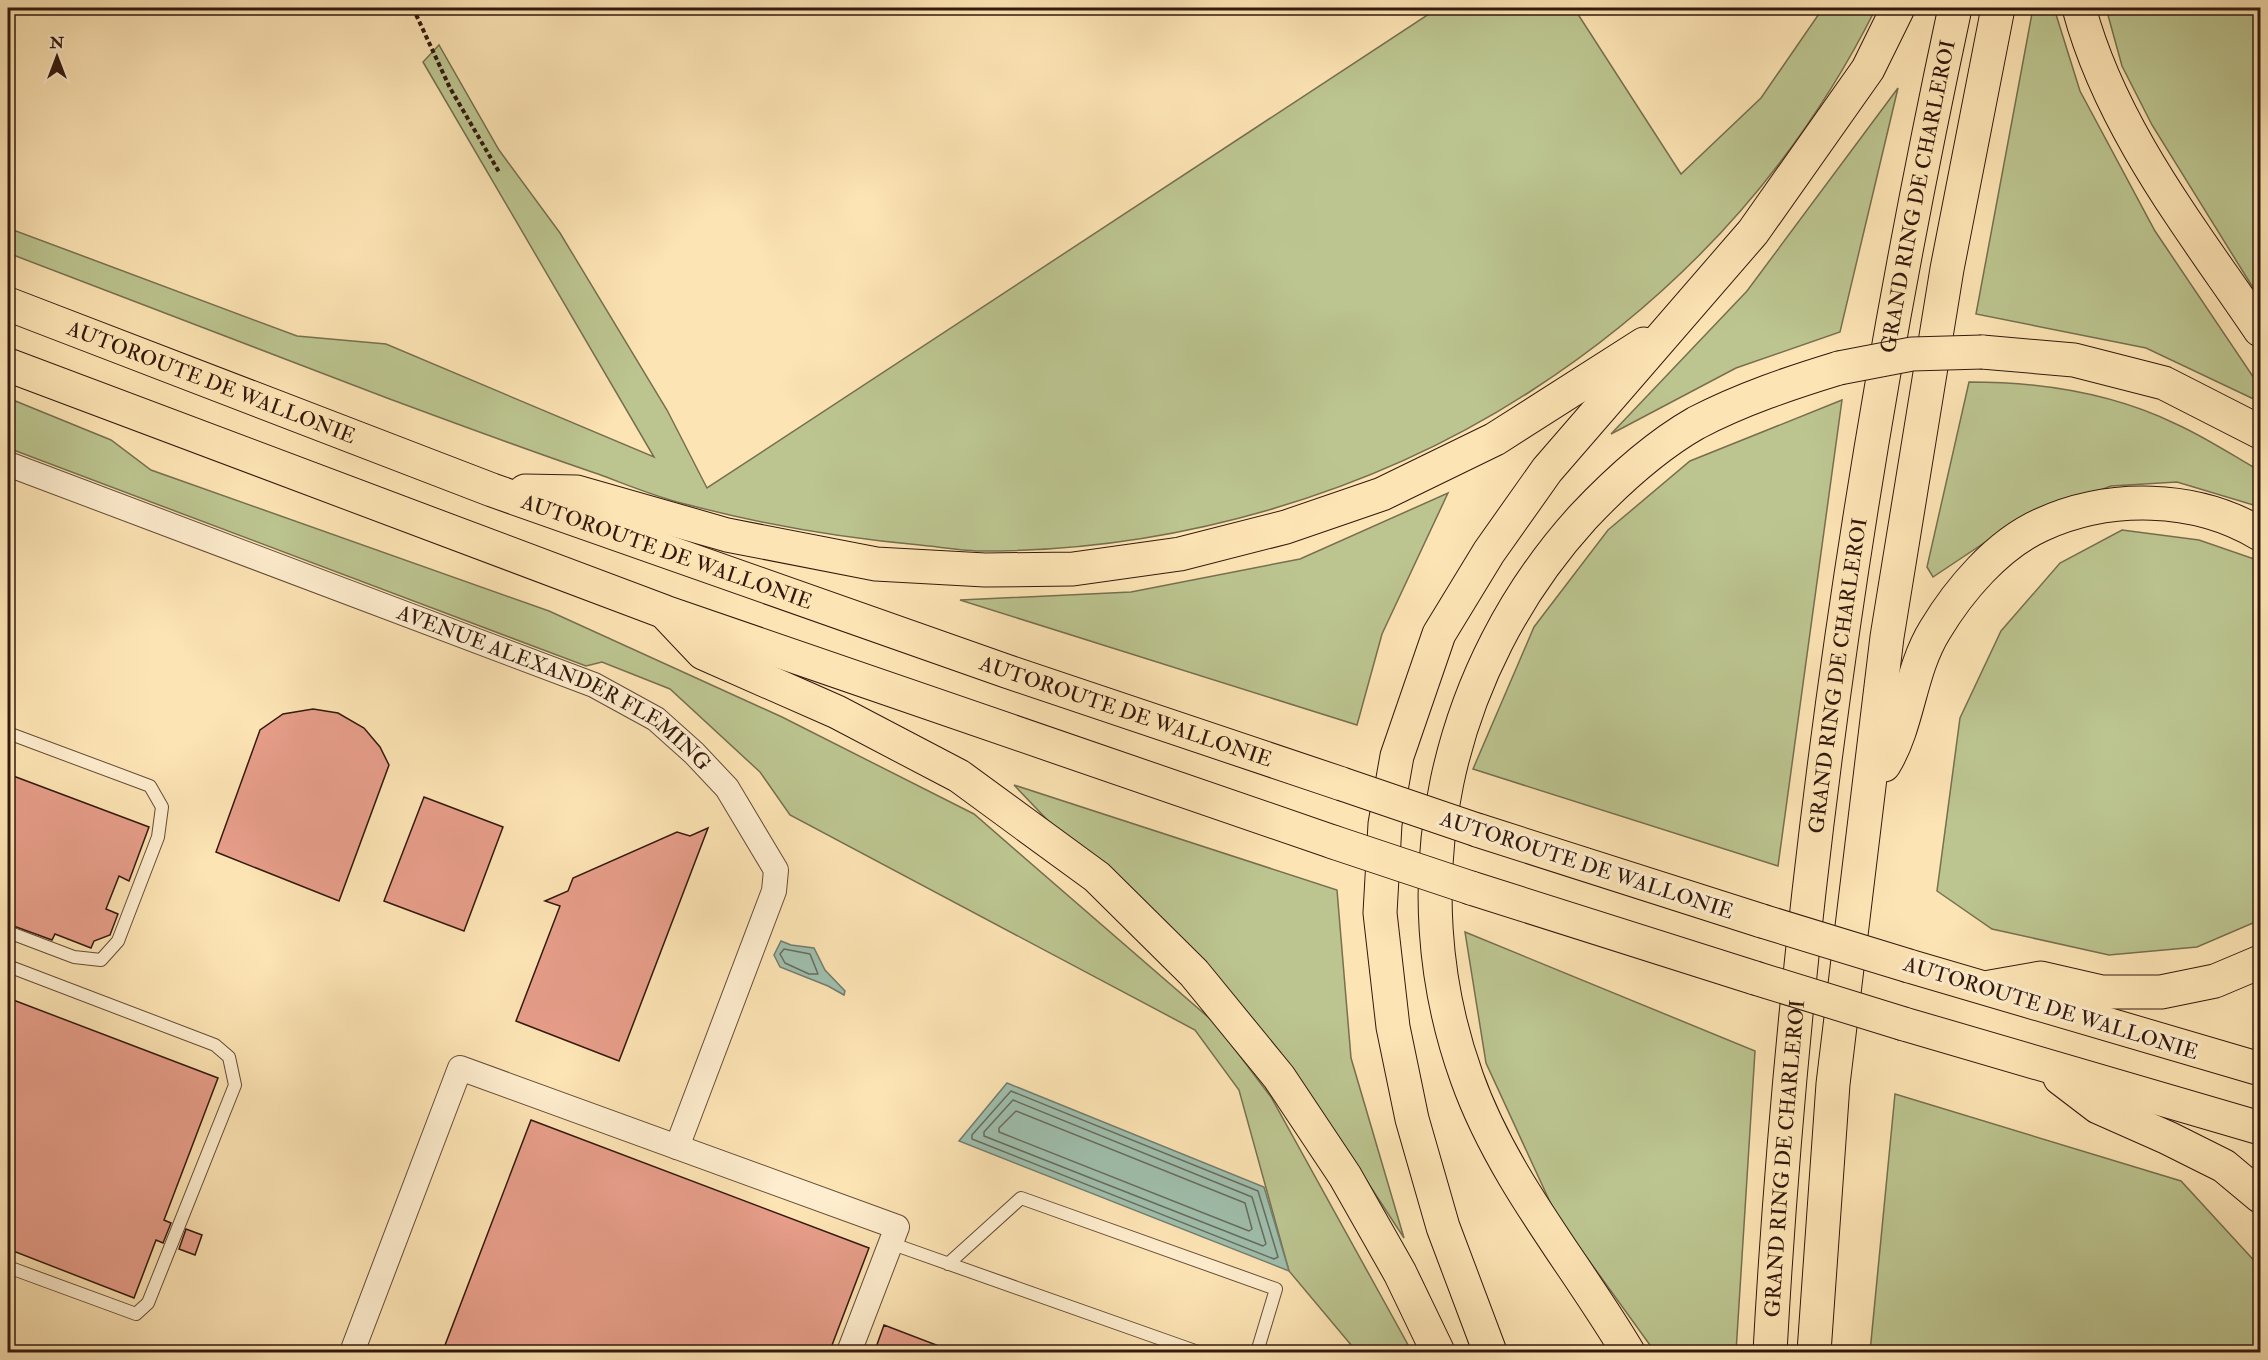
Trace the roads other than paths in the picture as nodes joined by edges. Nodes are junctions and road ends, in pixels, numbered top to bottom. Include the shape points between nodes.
1 (1898, 8) edge
2 (1955, 8) edge
3 (1998, 8) edge
4 (2079, 8) edge
5 (8, 304) edge
6 (1676, 324) junction
7 (2260, 330) edge
8 (8, 365) edge
9 (2260, 432) edge
10 (8, 464) edge
11 (492, 490) junction
12 (2260, 534) edge
13 (665, 612) junction
14 (8, 733) edge
15 (1871, 788) junction
16 (8, 932) edge
17 (2260, 962) edge
18 (8, 966) edge
19 (1982, 989) junction
20 (2047, 1067) junction
21 (2260, 1069) edge
22 (2260, 1128) edge
23 (677, 1147) junction
24 (2260, 1196) edge
25 (891, 1243) junction
26 (1820, 1257) junction
27 (948, 1264) junction
28 (8, 1266) edge
29 (352, 1353) edge
30 (849, 1353) edge
31 (1198, 1353) edge
32 (1257, 1353) edge
33 (1438, 1353) edge
34 (1490, 1353) edge
35 (1628, 1353) edge
36 (1770, 1353) edge
37 (1814, 1353) edge
38 (1837, 1353) edge

1 - 6 highway via 1868,69 1801,165 1753,232
2 - 36 highway, GRAND RING DE CHARLEROI via 1903,263 1839,664 1791,1080
3 - 15 highway, GRAND RING DE CHARLEROI via 1947,269 1916,456 1887,637
4 - 7 highway via 2098,67 2128,132
5 - 11 highway, AUTOROUTE DE WALLONIE
6 - 11 highway via 1495,439 1382,494 1286,527 1180,554 1083,568 985,570 876,564 727,535 577,492
6 - 34 highway via 1547,470 1489,552 1439,634 1397,756 1385,824 1380,913 1393,1027 1412,1119 1443,1227
8 - 13 highway
9 - 35 highway, bridge via 2164,383 2074,360 1982,352 1912,354 1839,368 1765,391 1695,424 1646,458 1556,548 1515,606 1486,662 1448,772 1437,836 1434,920 1445,1001 1466,1077 1499,1150 1536,1214 1597,1300
10 - 23 street, AVENUE ALEXANDER FLEMING via 594,685 656,719 694,753 727,788 776,870 774,891
11 - 19 highway, AUTOROUTE DE WALLONIE, bridge via 995,668 1477,830
12 - 15 highway via 2209,513 2141,502 2071,514 2032,531 1986,566 1954,601 1935,630 1912,681 1896,746
13 - 20 highway, bridge via 1471,888
13 - 33 highway via 704,653 837,712 959,776 1097,877 1194,973 1279,1077 1350,1186 1400,1273
14 - 16 lane via 150,786 162,807 158,837 118,941 101,960 74,957
15 - 26 highway, GRAND RING DE CHARLEROI via 1833,1084
17 - 19 highway via 2214,981 2161,992 2102,992 2041,978
18 - 28 lane via 215,1045 230,1057 235,1085 148,1303 136,1314
19 - 21 highway, AUTOROUTE DE WALLONIE
20 - 22 highway
20 - 24 highway via 2098,1107 2199,1152 2224,1166
23 - 25 street via 897,1227
23 - 29 street via 460,1068
25 - 27 lane
25 - 30 street
26 - 37 highway, GRAND RING DE CHARLEROI
26 - 38 highway
27 - 31 lane
27 - 32 lane via 1021,1198 1276,1288

